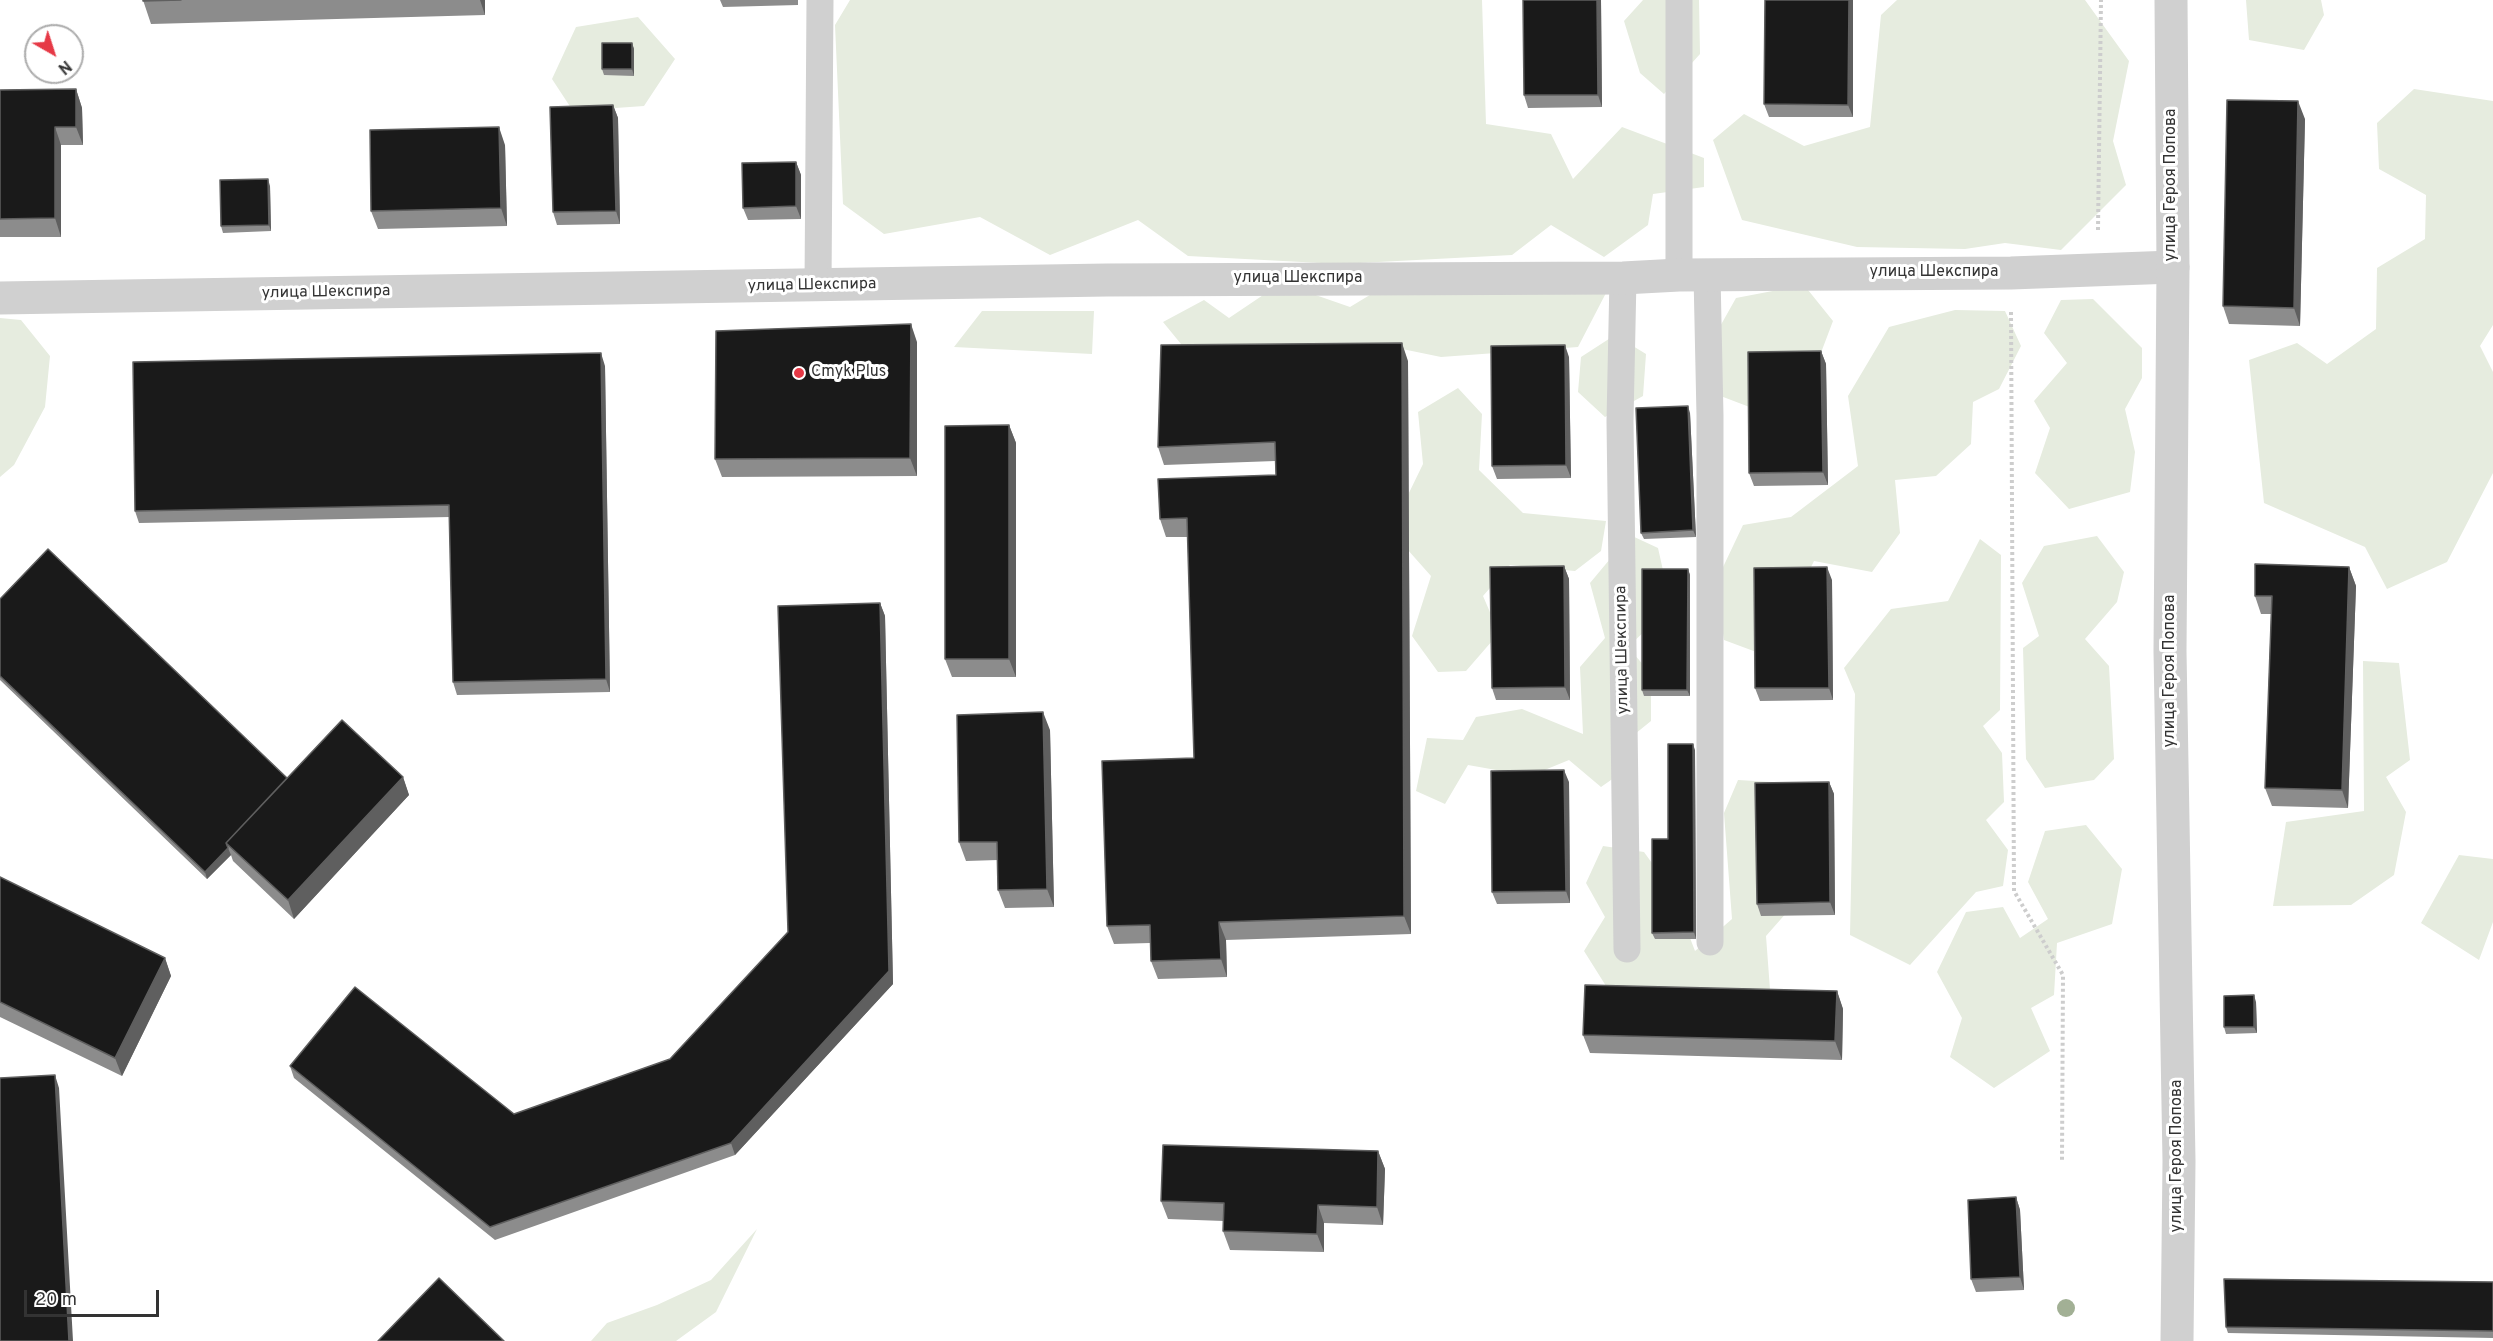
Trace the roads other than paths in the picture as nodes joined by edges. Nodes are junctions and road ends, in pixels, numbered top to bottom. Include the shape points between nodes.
1 (820, 0) edge
2 (1679, 0) edge
3 (2171, 0) edge
4 (2173, 267) junction
5 (1693, 275) junction
6 (1623, 278) junction
7 (818, 286) junction
8 (0, 298) edge
9 (1710, 942) dead end
10 (1627, 950) dead end
11 (2177, 1341) edge

1 - 7 lane
2 - 5 lane
3 - 4 street, улица Героя Попова
4 - 5 street, улица Шекспира via 2011,273
4 - 11 street, улица Героя Попова via 2170,651 2179,1161
5 - 6 street, улица Шекспира
5 - 9 lane via 1710,440
6 - 7 street, улица Шекспира via 1119,280
6 - 10 lane, улица Шекспира via 1620,421
7 - 8 street, улица Шекспира

